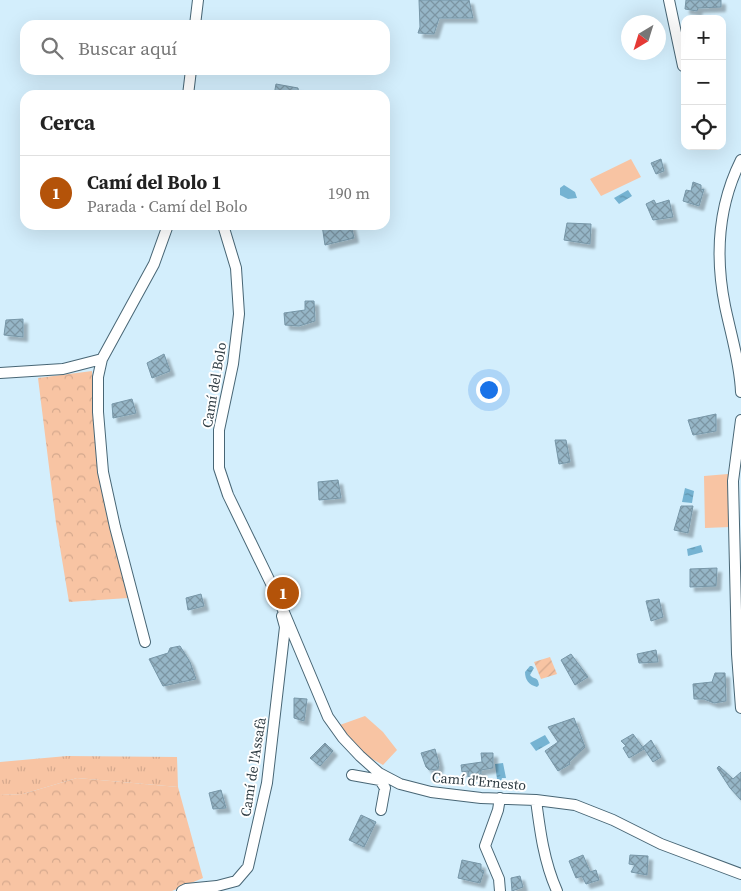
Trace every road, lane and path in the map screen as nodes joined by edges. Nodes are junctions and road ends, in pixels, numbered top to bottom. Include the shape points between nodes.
1 (198, 0) edge
2 (669, 0) edge
3 (196, 20) edge
4 (682, 60) edge
5 (190, 75) edge
6 (188, 90) edge
7 (741, 160) edge
8 (166, 230) edge
9 (225, 230) edge
10 (102, 359) junction
11 (0, 373) edge
12 (741, 392) edge
13 (741, 420) edge
14 (278, 598) junction
15 (145, 642) dead end
16 (741, 708) edge
17 (352, 775) dead end
18 (380, 780) junction
19 (396, 782) junction
20 (500, 798) junction
21 (536, 800) junction
22 (381, 810) dead end
23 (741, 874) edge
24 (182, 891) edge
25 (500, 891) edge
26 (557, 891) edge

1 - 3 street
2 - 4 street
5 - 6 street
7 - 12 street via 725,202 718,262 741,376
8 - 10 street via 154,264
9 - 14 street, Camí del Bolo via 236,268 239,314 234,364 219,430 219,468 228,495
10 - 11 street via 63,369
10 - 15 street via 98,403 104,472
13 - 16 street via 733,481
14 - 19 street, Camí d'Ernesto via 328,717 360,756 379,773
14 - 24 street, Camí de l'Assafà via 285,628 267,783 248,867 236,881
17 - 18 street
18 - 19 street
18 - 22 street via 385,788
19 - 20 street, Camí d'Ernesto via 431,792
20 - 21 street, Camí d'Ernesto
20 - 25 street via 485,846 499,879
21 - 23 street, Camí d'Ernesto via 575,805 661,844
21 - 26 street via 540,839

